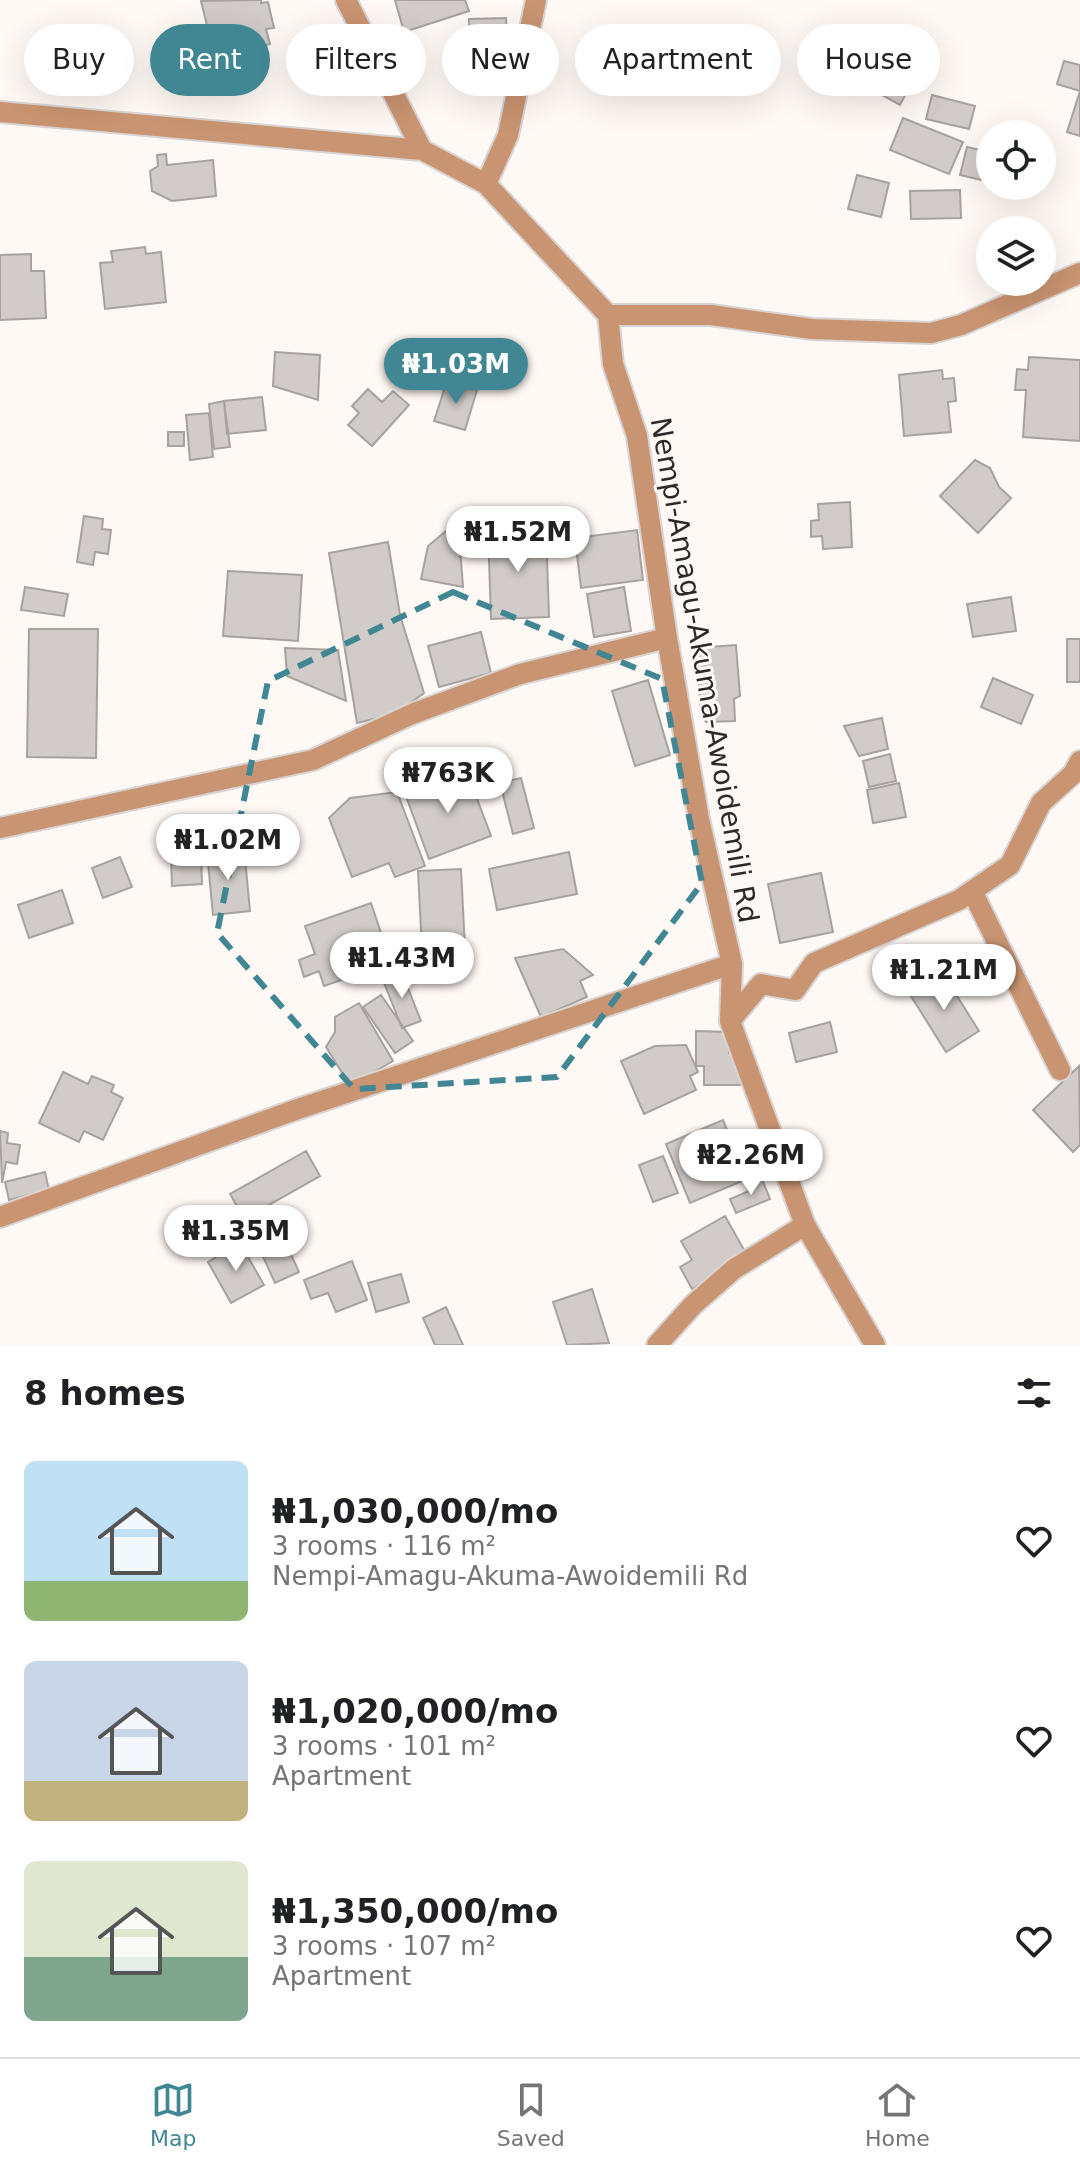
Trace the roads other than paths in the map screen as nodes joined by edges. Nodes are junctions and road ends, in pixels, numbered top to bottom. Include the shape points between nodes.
1 (346, 0) edge
2 (536, 0) edge
3 (0, 112) edge
4 (422, 150) junction
5 (486, 184) junction
6 (1080, 273) edge
7 (608, 315) junction
8 (667, 638) junction
9 (1080, 761) edge
10 (0, 828) edge
11 (972, 891) junction
12 (732, 964) junction
13 (730, 1021) junction
14 (1060, 1070) dead end
15 (0, 1217) edge
16 (805, 1225) junction
17 (657, 1345) edge
18 (875, 1345) edge

1 - 4 street
2 - 5 street via 508,135
3 - 4 street
4 - 5 street
5 - 7 street
6 - 7 street via 931,333 812,329 711,315
7 - 8 street, Nempi-Amagu-Akuma-Awoidemili Rd via 613,364 637,436
8 - 10 street via 520,674 412,714 313,760
8 - 12 street, Nempi-Amagu-Akuma-Awoidemili Rd via 699,819
9 - 11 street via 1041,803 1010,865
11 - 13 street via 814,963 795,990 761,984
11 - 14 street
12 - 13 street, Nempi-Amagu-Akuma-Awoidemili Rd
12 - 15 street via 309,1105
13 - 16 street, Nempi-Amagu-Akuma-Awoidemili Rd
16 - 17 street via 734,1269
16 - 18 street, Nempi-Amagu-Akuma-Awoidemili Rd

